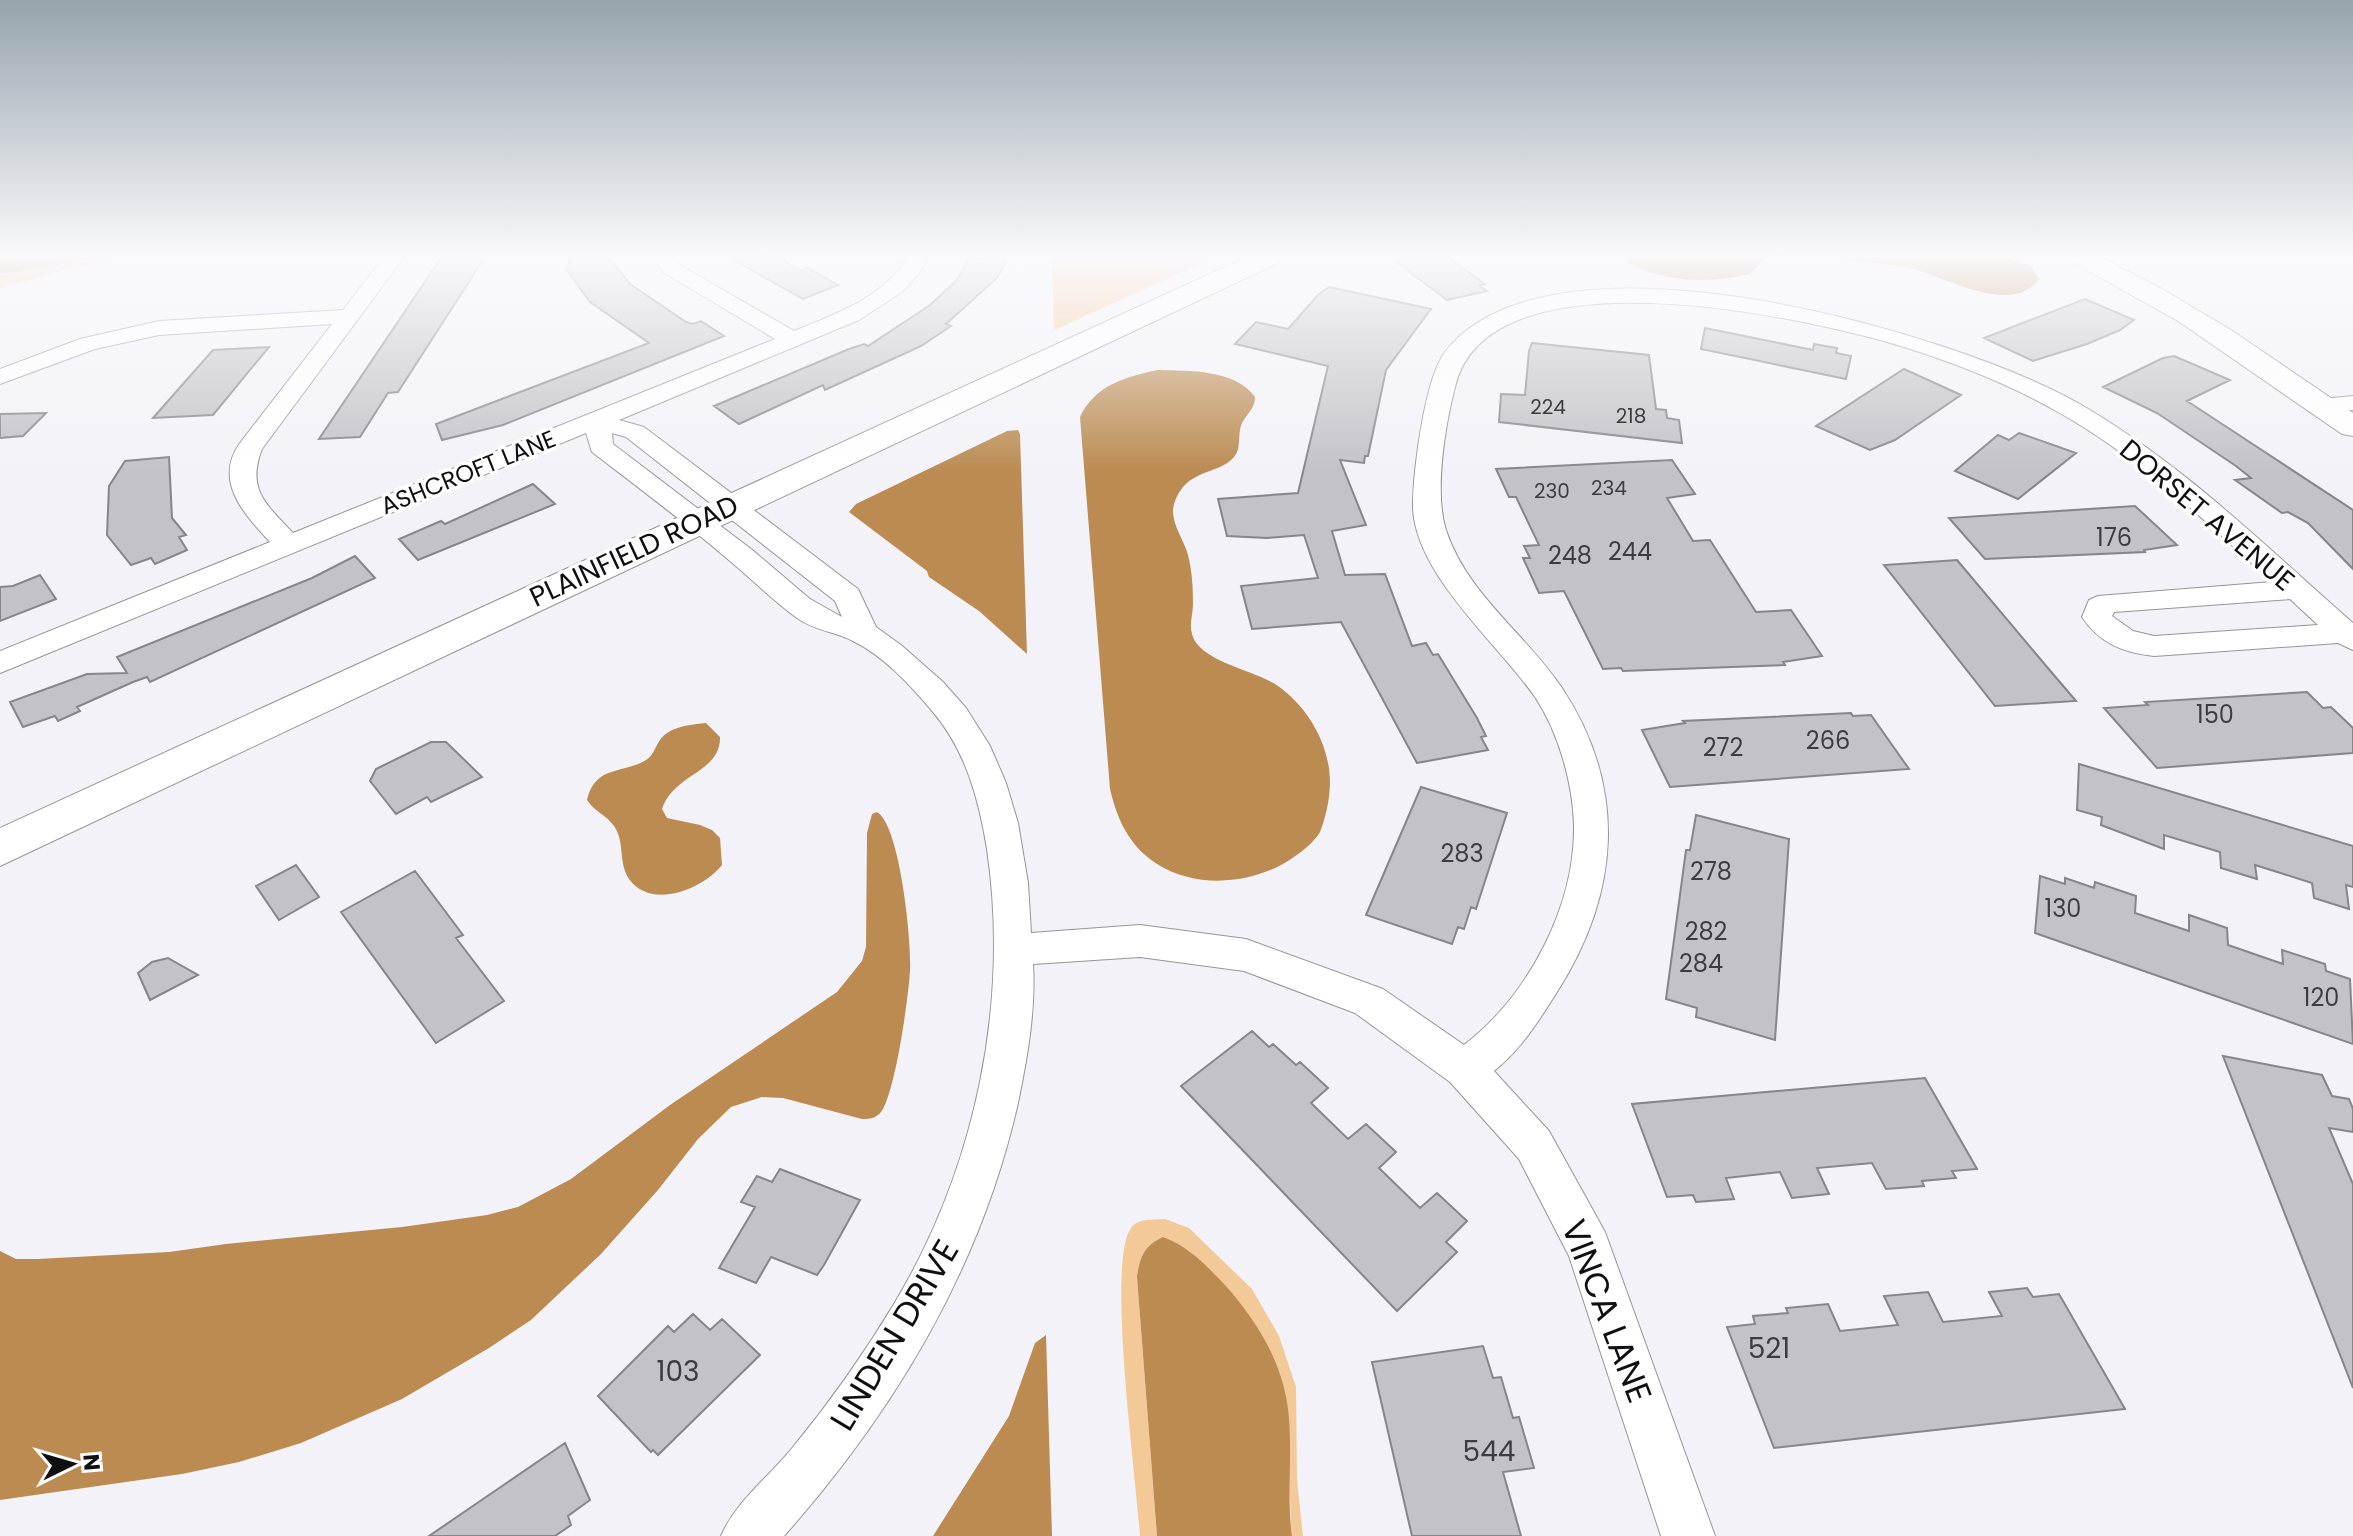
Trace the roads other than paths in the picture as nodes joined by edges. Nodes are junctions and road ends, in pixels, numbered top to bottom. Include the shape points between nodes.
1 (156, 329) edge
2 (338, 329) edge
3 (774, 329) edge
4 (818, 329) edge
5 (1113, 329) edge
6 (1483, 329) edge
7 (1852, 329) edge
8 (2214, 329) edge
9 (793, 340) junction
10 (0, 377) edge
11 (2353, 403) edge
12 (2322, 405) junction
13 (597, 421) junction
14 (2353, 427) edge
15 (714, 514) junction
16 (288, 545) junction
17 (2296, 589) junction
18 (2349, 637) edge
19 (0, 663) edge
20 (0, 848) edge
21 (1014, 950) junction
22 (1465, 1069) junction
23 (748, 1536) edge
24 (1688, 1536) edge

1 - 10 street via 88,344
2 - 16 street via 241,466 244,492
3 - 9 street
4 - 9 street, ASHCROFT LANE
5 - 15 main road, PLAINFIELD ROAD
6 - 22 street, DORSET AVENUE via 1455,354 1446,374 1426,505 1429,523 1456,582 1555,704 1583,770 1593,847 1586,890 1559,959 1507,1033
7 - 17 street, DORSET AVENUE via 1914,343 2009,378 2111,434 2152,463
8 - 12 street
9 - 13 street, ASHCROFT LANE
11 - 12 street
12 - 14 street
13 - 15 street, LINDEN DRIVE via 635,432
13 - 16 street, ASHCROFT LANE
15 - 20 main road, PLAINFIELD ROAD
15 - 21 street, LINDEN DRIVE via 821,620 864,634 936,695 962,728 1002,825
16 - 19 street, ASHCROFT LANE
17 - 18 street, DORSET AVENUE
17 - 18 street via 2109,603 2100,607 2097,617 2114,635 2140,645
21 - 22 street, VINCA LANE via 1140,941 1246,955 1369,1001
21 - 23 street, LINDEN DRIVE via 1000,1100 960,1223 925,1296 872,1383 824,1451
22 - 24 street, VINCA LANE via 1534,1145 1589,1248

